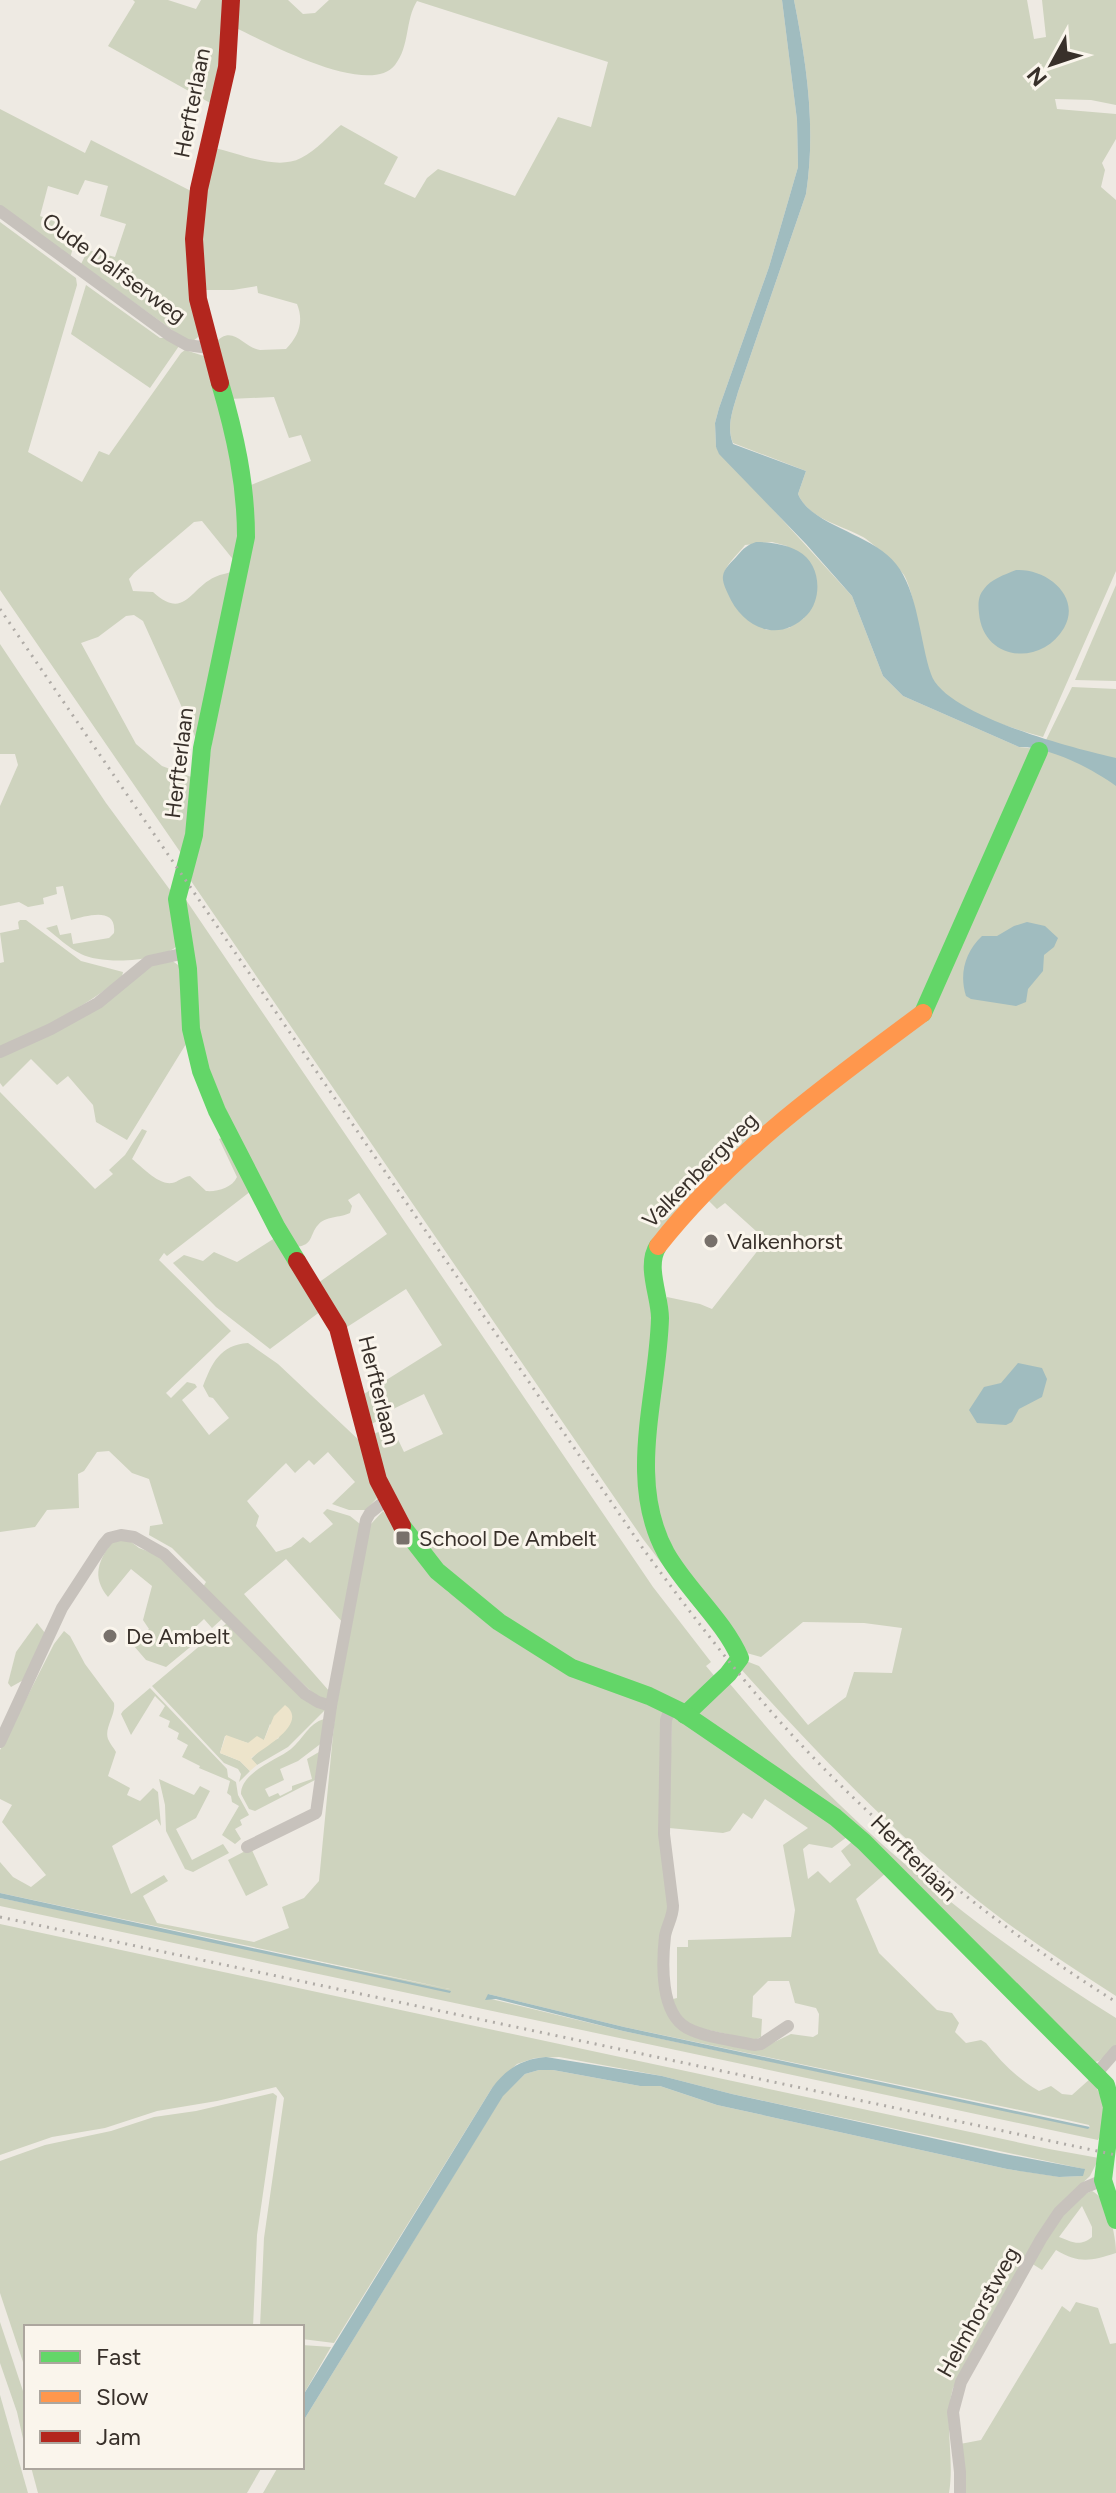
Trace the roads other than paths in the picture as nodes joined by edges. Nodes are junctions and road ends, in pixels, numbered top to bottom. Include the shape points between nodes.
1 (231, 0) edge
2 (0, 211) edge
3 (209, 348) junction
4 (1039, 751) dead end
5 (186, 953) junction
6 (0, 1052) edge
7 (386, 1500) junction
8 (331, 1706) junction
9 (678, 1710) junction
10 (0, 1742) edge
11 (247, 1847) dead end
12 (788, 2026) dead end
13 (1116, 2051) edge
14 (1096, 2074) junction
15 (1103, 2180) junction
16 (1116, 2220) edge
17 (960, 2493) edge

1 - 3 street, Herfterlaan via 228,65 197,200 194,261
2 - 3 street, Oude Dalfserweg via 169,335
3 - 5 street, Herfterlaan via 239,446 248,515 202,748 194,835 177,899
4 - 9 street, Valkenbergweg via 923,1013 777,1126 680,1218 655,1250 660,1316 646,1468 651,1515 665,1551 740,1658
5 - 6 street via 149,961 98,1003
5 - 7 street, Herfterlaan via 191,1029 201,1071 277,1228 338,1328
7 - 8 street via 366,1520
7 - 9 street, Herfterlaan via 433,1568 486,1615 561,1663
8 - 10 street via 305,1694 164,1554 121,1535 103,1545 62,1608
8 - 11 street via 316,1813
9 - 12 street via 666,1720 664,1834 673,1906 665,1935 669,2006 690,2030 754,2045
9 - 14 street, Herfterlaan via 848,1827
13 - 14 street
14 - 15 street, Herfterlaan via 1106,2085 1112,2107
15 - 16 street, Herfterlaan
15 - 17 street, Helmhorstweg via 1084,2188 1059,2212 961,2382 953,2412

